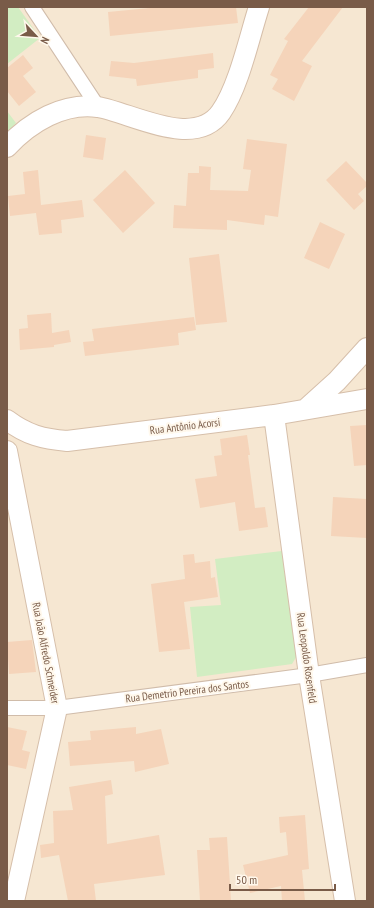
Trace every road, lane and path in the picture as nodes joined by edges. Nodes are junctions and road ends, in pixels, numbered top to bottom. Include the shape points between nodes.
1 (32, 7) edge
2 (259, 7) edge
3 (98, 107) junction
4 (7, 146) edge
5 (367, 348) edge
6 (367, 399) edge
7 (306, 409) junction
8 (274, 414) junction
9 (7, 420) edge
10 (7, 451) edge
11 (367, 665) edge
12 (309, 675) junction
13 (7, 708) edge
14 (57, 708) junction
15 (14, 901) edge
16 (345, 901) edge

1 - 3 street
2 - 3 street via 238,76 221,113 214,121 194,128 166,127
3 - 4 street via 80,107 45,117
5 - 7 street via 337,381
6 - 7 street, Rua Antônio Acorsi
7 - 8 street, Rua Antônio Acorsi
8 - 9 street, Rua Antônio Acorsi via 67,441 48,440 18,428
8 - 12 street, Rua Leopoldo Rosenfeld
10 - 14 street, Rua João Alfredo Schneider
11 - 12 street, Rua Demetrio Pereira dos Santos
12 - 14 street, Rua Demetrio Pereira dos Santos
12 - 16 street, Rua Leopoldo Rosenfeld
13 - 14 street, Rua Demetrio Pereira dos Santos
14 - 15 street, Rua João Alfredo Schneider

